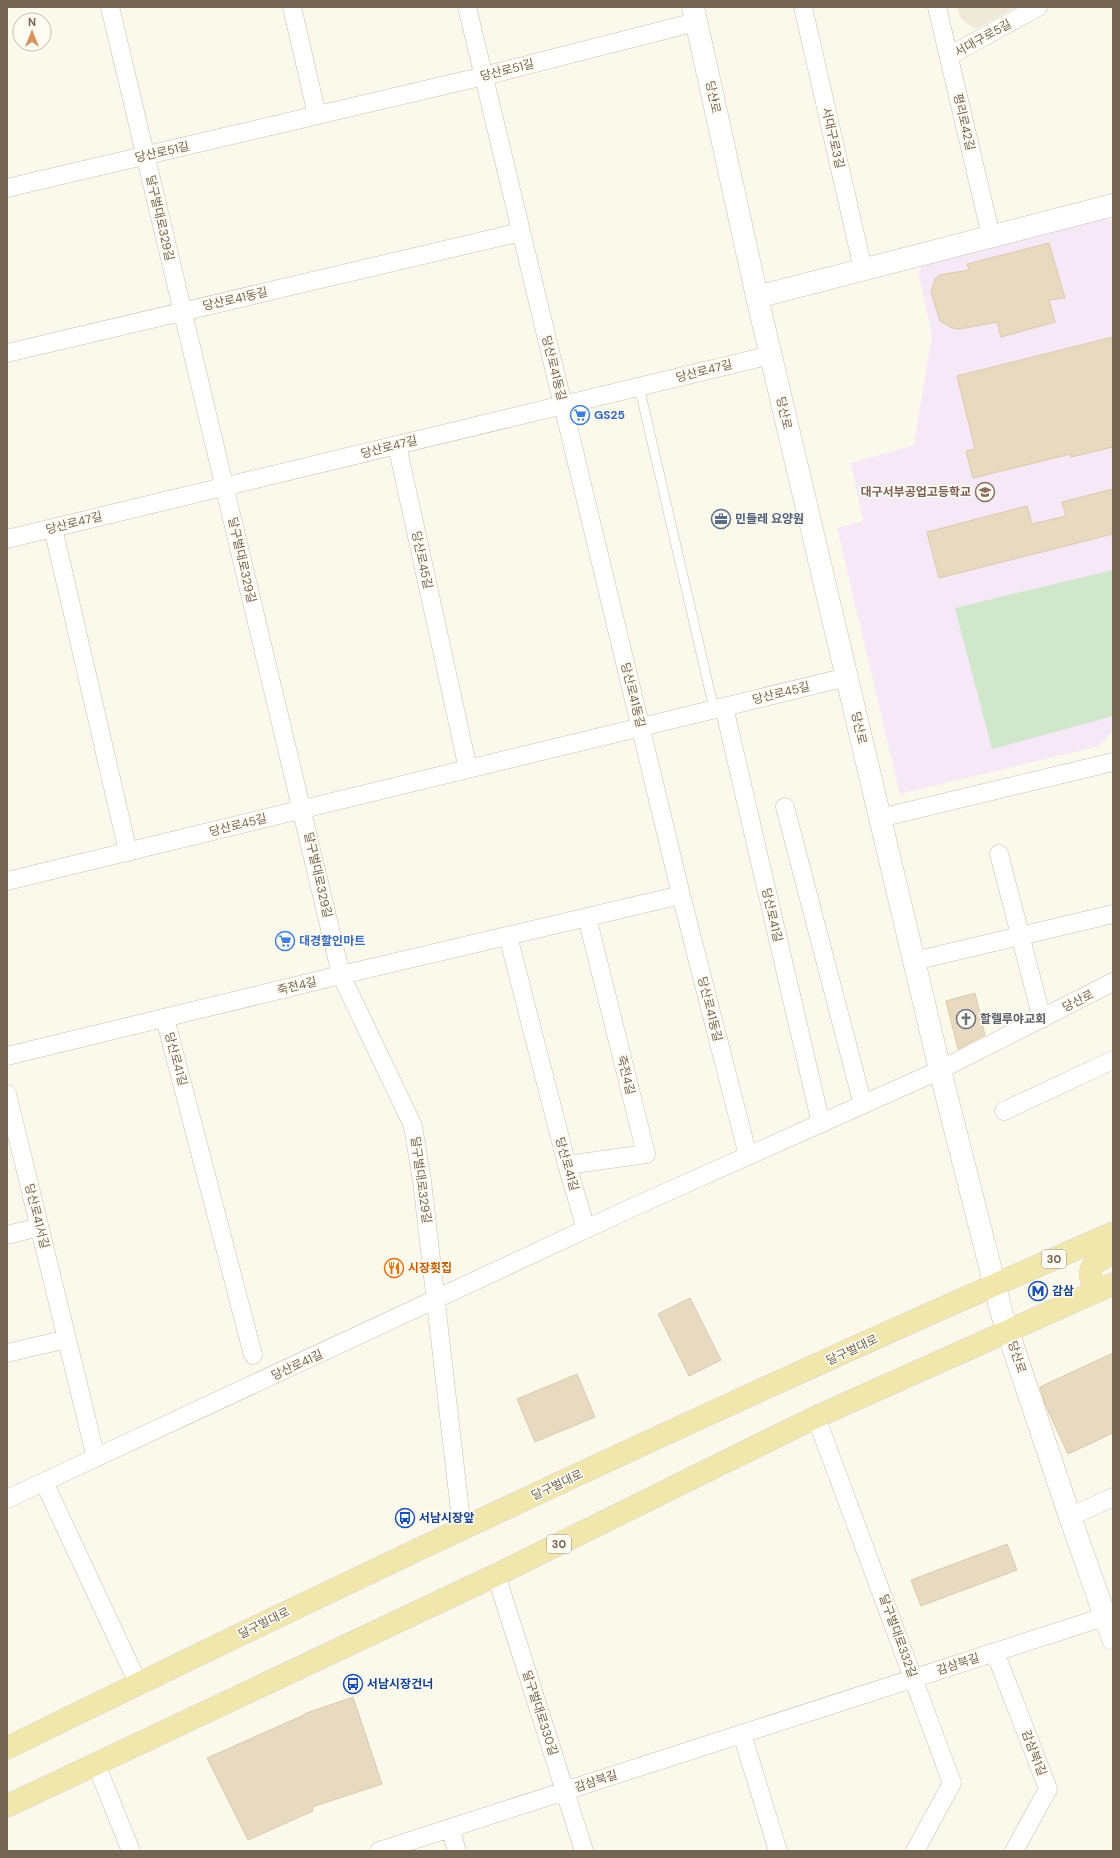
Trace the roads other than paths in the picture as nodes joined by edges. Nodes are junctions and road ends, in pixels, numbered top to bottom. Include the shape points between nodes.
1 (110, 7) edge
2 (292, 7) edge
3 (467, 7) edge
4 (803, 7) edge
5 (937, 7) edge
6 (1038, 7) edge
7 (695, 14) edge
8 (949, 56) junction
9 (484, 76) junction
10 (317, 115) junction
11 (146, 155) junction
12 (7, 188) edge
13 (1113, 205) edge
14 (521, 232) junction
15 (991, 236) junction
16 (863, 270) junction
17 (757, 297) junction
18 (183, 312) junction
19 (7, 353) edge
20 (771, 354) junction
21 (639, 386) junction
22 (563, 405) junction
23 (397, 445) junction
24 (225, 486) junction
25 (53, 528) junction
26 (7, 539) edge
27 (847, 677) junction
28 (719, 708) junction
29 (640, 727) junction
30 (1113, 762) edge
31 (468, 769) junction
32 (785, 807) dead end
33 (302, 809) junction
34 (880, 818) junction
35 (128, 852) junction
36 (998, 854) dead end
37 (7, 881) edge
38 (681, 895) junction
39 (1113, 914) edge
40 (587, 917) junction
41 (508, 936) junction
42 (1020, 936) junction
43 (914, 961) junction
44 (341, 975) junction
45 (1113, 982) edge
46 (165, 1018) junction
47 (1042, 1018) junction
48 (7, 1056) edge
49 (1113, 1060) edge
50 (940, 1070) junction
51 (7, 1094) edge
52 (863, 1105) junction
53 (1004, 1111) dead end
54 (821, 1124) junction
55 (748, 1156) junction
56 (567, 1165) junction
57 (39, 1227) junction
58 (586, 1229) junction
59 (1113, 1233) edge
60 (7, 1235) edge
61 (1113, 1253) edge
62 (995, 1284) junction
63 (1105, 1287) edge
64 (436, 1300) junction
65 (1008, 1330) junction
66 (66, 1339) junction
67 (7, 1353) edge
68 (253, 1355) dead end
69 (816, 1417) junction
70 (96, 1458) junction
71 (44, 1482) junction
72 (1113, 1497) edge
73 (7, 1499) edge
74 (1070, 1517) junction
75 (462, 1529) junction
76 (496, 1575) junction
77 (1109, 1615) edge
78 (1113, 1639) edge
79 (995, 1652) junction
80 (913, 1678) junction
81 (138, 1683) junction
82 (742, 1734) junction
83 (7, 1748) edge
84 (96, 1764) junction
85 (565, 1791) junction
86 (7, 1806) edge
87 (450, 1828) junction
88 (383, 1850) edge
89 (130, 1851) edge
90 (457, 1851) edge
91 (584, 1851) edge
92 (778, 1851) edge
93 (915, 1851) edge
94 (1014, 1851) edge

1 - 11 street, 달구벌대로329길
2 - 10 street
3 - 9 street, 당산로41동길
4 - 16 street, 서대구로3길
5 - 8 street, 평리로42길
6 - 8 street, 서대구로5길
7 - 9 street, 당산로51길
7 - 17 main road, 당산로
8 - 15 street, 평리로42길
9 - 10 street, 당산로51길
9 - 14 street, 당산로41동길
10 - 11 street, 당산로51길
11 - 12 street, 당산로51길
11 - 18 street, 달구벌대로329길
13 - 15 main road
14 - 18 street, 당산로41동길
14 - 22 street, 당산로41동길
15 - 16 main road
16 - 17 main road
17 - 20 main road, 당산로
18 - 19 street
18 - 24 street, 달구벌대로329길
20 - 21 street, 당산로47길
20 - 27 main road, 당산로
21 - 22 street, 당산로47길
21 - 28 lane
22 - 23 street, 당산로47길
22 - 29 street, 당산로41동길
23 - 24 street, 당산로47길
23 - 31 street, 당산로45길
24 - 25 street, 당산로47길
24 - 33 street, 달구벌대로329길
25 - 26 street, 당산로47길
25 - 35 street
27 - 28 street, 당산로45길
27 - 34 main road, 당산로
28 - 29 street, 당산로45길
28 - 54 street, 당산로41길
29 - 31 street, 당산로45길
29 - 38 street, 당산로41동길
30 - 34 street
31 - 33 street, 당산로45길
32 - 52 street
33 - 35 street, 당산로45길
33 - 44 street, 달구벌대로329길
34 - 43 main road, 당산로
35 - 37 street, 당산로45길
36 - 42 street
38 - 40 street, 죽전4길
38 - 55 street, 당산로41동길
39 - 42 street
40 - 41 street, 죽전4길
40 - 56 street, 죽전4길 via 646,1154
41 - 44 street, 죽전4길
41 - 56 street, 당산로41길
42 - 43 street
42 - 47 street
43 - 50 main road, 당산로
44 - 46 street, 죽전4길
44 - 64 street, 달구벌대로329길 via 414,1126
45 - 47 street, 당산로
46 - 48 street, 죽전4길
46 - 68 street, 당산로41길
47 - 50 street, 당산로
49 - 53 street
50 - 52 street, 당산로41길
50 - 62 main road, 당산로
51 - 57 street, 당산로41서길
52 - 54 street, 당산로41길
54 - 55 street, 당산로41길
55 - 58 street, 당산로41길
56 - 58 street, 당산로41길
57 - 60 street
57 - 66 street, 당산로41서길
58 - 64 street, 당산로41길
59 - 62 main road, 달구벌대로 / 30
61 - 63 main road via 1096,1261 1090,1270 1090,1278
62 - 65 main road, 당산로
62 - 75 main road, 달구벌대로 / 30
63 - 65 main road, 30
64 - 70 street, 당산로41길
64 - 75 street, 달구벌대로329길
65 - 69 main road, 30
65 - 74 main road, 당산로
66 - 67 street
66 - 70 street, 당산로41서길
69 - 76 main road, 30
69 - 80 street, 달구벌대로332길
70 - 71 street, 당산로41길
71 - 73 street, 당산로41길
71 - 81 street
72 - 74 street
74 - 77 main road, 당산로
75 - 81 main road, 달구벌대로 / 30
76 - 84 main road, 30
76 - 85 street, 달구벌대로330길
77 - 78 main road, 당산로
77 - 79 street, 감삼북길
79 - 80 street, 감삼북길
79 - 94 street, 감삼북1길 via 1048,1789
80 - 82 street, 감삼북길
80 - 93 street, 달구벌대로332길 via 952,1783
81 - 83 main road, 달구벌대로 / 30
82 - 85 street, 감삼북길
82 - 92 street
84 - 86 main road, 30
84 - 89 street
85 - 87 street, 감삼북길
85 - 91 street, 달구벌대로330길
87 - 88 street, 감삼북길
87 - 90 street

